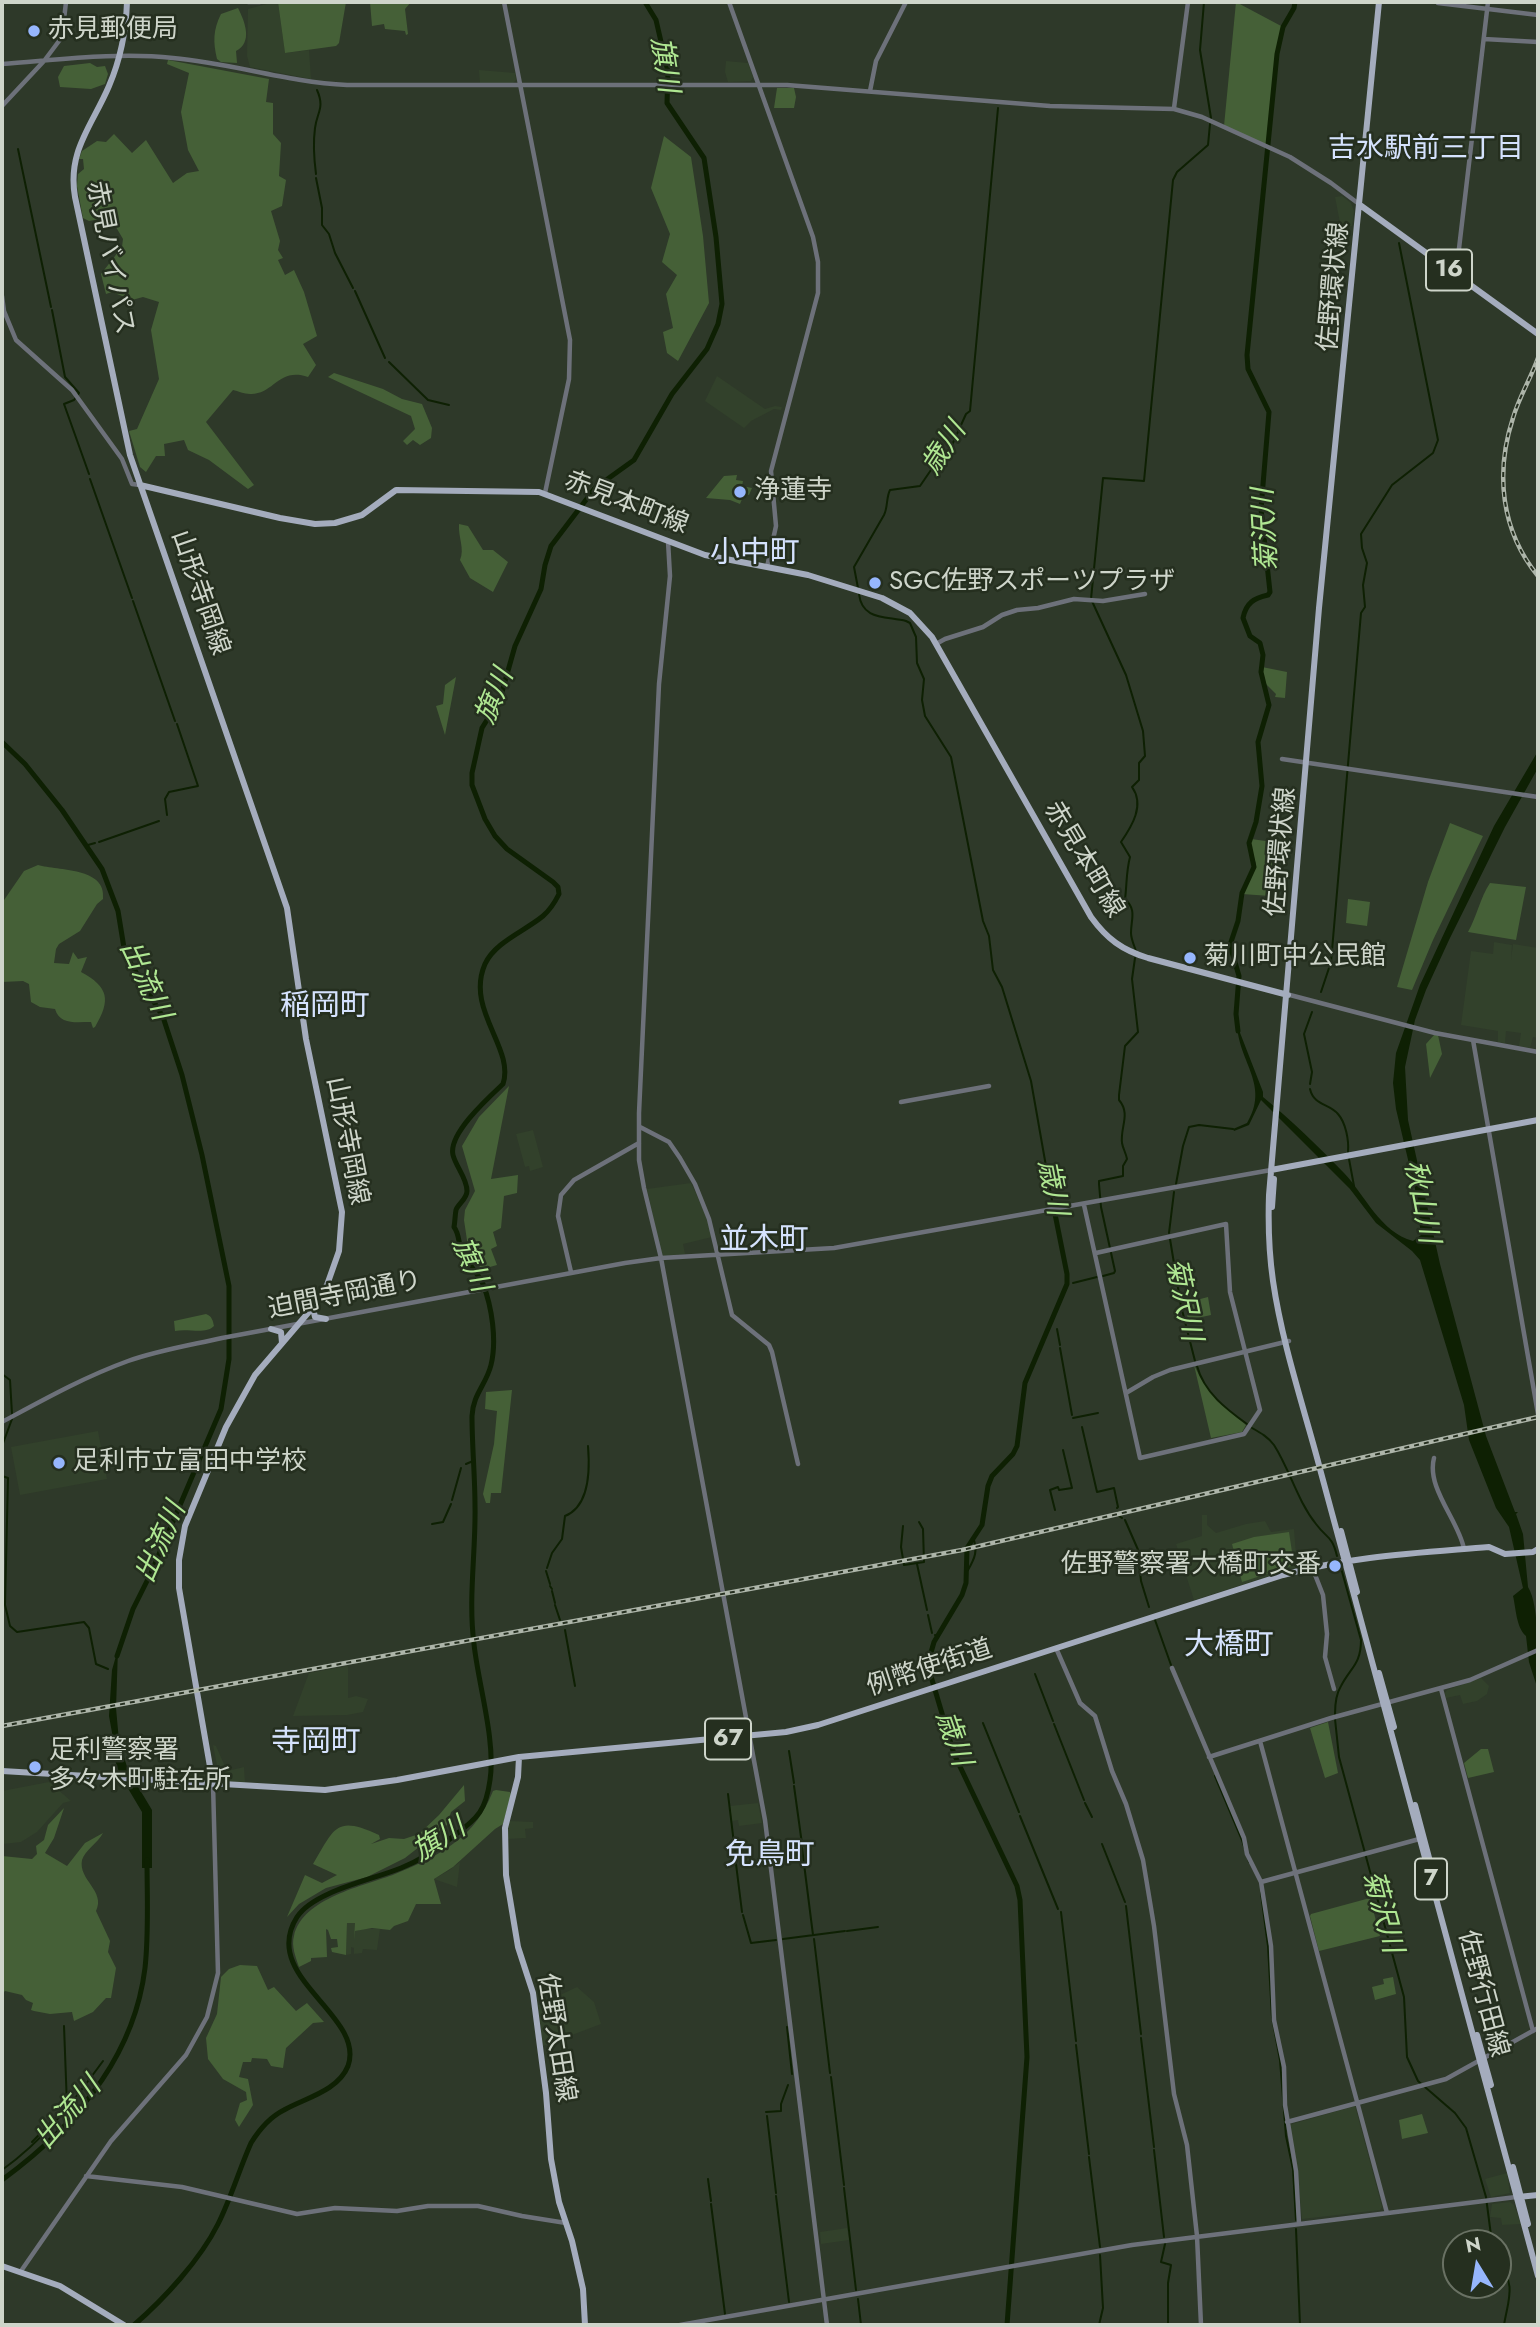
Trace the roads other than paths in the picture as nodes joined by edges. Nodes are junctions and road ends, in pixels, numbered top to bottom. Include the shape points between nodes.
1 (66, 2) edge
2 (127, 2) edge
3 (248, 2) edge
4 (260, 2) edge
5 (504, 2) edge
6 (729, 2) edge
7 (906, 2) edge
8 (1188, 2) edge
9 (1379, 2) edge
10 (1488, 2) edge
11 (1438, 3) edge
12 (1487, 9) junction
13 (1538, 15) edge
14 (1484, 38) junction
15 (1538, 42) edge
16 (121, 56) junction
17 (44, 61) junction
18 (2, 64) edge
19 (758, 84) junction
20 (521, 87) junction
21 (870, 91) junction
22 (2, 106) edge
23 (1174, 109) junction
24 (1360, 205) junction
25 (1456, 275) junction
26 (2, 296) edge
27 (1538, 334) edge
28 (127, 446) junction
29 (115, 450) junction
30 (140, 485) junction
31 (545, 493) junction
32 (667, 541) junction
33 (767, 568) junction
34 (1145, 594) dead end
35 (936, 644) junction
36 (1282, 759) dead end
37 (1308, 762) junction
38 (1538, 797) edge
39 (1288, 995) junction
40 (1473, 1040) junction
41 (1538, 1052) edge
42 (989, 1086) dead end
43 (901, 1102) dead end
44 (1538, 1120) edge
45 (639, 1127) junction
46 (1489, 1129) junction
47 (639, 1143) junction
48 (1273, 1170) junction
49 (1084, 1205) junction
50 (1096, 1252) junction
51 (719, 1255) junction
52 (660, 1258) junction
53 (571, 1272) junction
54 (314, 1306) junction
55 (326, 1319) junction
56 (299, 1324) junction
57 (271, 1329) junction
58 (1288, 1342) junction
59 (282, 1343) junction
60 (1244, 1350) junction
61 (1126, 1394) junction
62 (1538, 1414) edge
63 (2, 1422) edge
64 (1434, 1458) dead end
65 (798, 1464) dead end
66 (1464, 1549) junction
67 (1538, 1549) edge
68 (1347, 1560) junction
69 (1312, 1567) junction
70 (1056, 1648) junction
71 (1538, 1650) edge
72 (1172, 1668) dead end
73 (1334, 1689) dead end
74 (1441, 1689) junction
75 (1386, 1704) junction
76 (748, 1737) junction
77 (1260, 1741) junction
78 (517, 1757) junction
79 (1209, 1757) junction
80 (2, 1771) edge
81 (213, 1784) junction
82 (1421, 1838) junction
83 (1296, 1872) junction
84 (1261, 1881) junction
85 (1536, 2029) edge
86 (1482, 2060) junction
87 (1359, 2103) junction
88 (1287, 2122) junction
89 (86, 2176) junction
90 (1538, 2195) edge
91 (1519, 2197) junction
92 (1387, 2213) junction
93 (566, 2223) junction
94 (1299, 2224) junction
95 (1198, 2236) junction
96 (1538, 2263) edge
97 (2, 2266) edge
98 (21, 2271) junction
99 (1538, 2276) edge
100 (824, 2300) junction
101 (124, 2325) edge
102 (585, 2325) edge
103 (680, 2325) edge
104 (827, 2325) edge
105 (1201, 2325) edge

1 - 17 street via 62,37
2 - 16 main road, 赤見バイパス
3 - 4 street
5 - 20 street
6 - 19 street
7 - 21 street via 877,61
8 - 23 street
9 - 24 main road, 佐野環状線
10 - 12 street
11 - 12 street
12 - 13 street
12 - 14 street
14 - 15 street
14 - 25 street
16 - 17 street
16 - 20 street via 184,59 330,84
16 - 28 main road, 赤見バイパス via 80,143 73,177
17 - 18 street
17 - 22 street
19 - 20 street
19 - 21 street
19 - 33 street via 813,237 819,269 816,300 771,471 776,526
20 - 31 street via 571,350 567,393
21 - 23 street via 1051,106
23 - 24 street via 1290,157
24 - 25 main road, 16
24 - 37 main road, 佐野環状線
25 - 27 main road, 16
26 - 29 street via 16,340 72,390
28 - 29 street
28 - 30 main road, 赤見バイパス
29 - 30 street via 132,484
30 - 31 main road, 赤見本町線 via 315,524 362,515 396,490
30 - 54 main road, 山形寺岡線 via 287,908 306,1039 342,1212 337,1262
31 - 32 main road, 赤見本町線
32 - 33 main road, 赤見本町線 via 705,555
32 - 45 street via 670,576 659,684
33 - 35 main road, 赤見本町線 via 808,575 903,607
34 - 35 street via 1104,601 1074,599 1017,610
35 - 39 main road, 赤見本町線 via 1106,936 1135,954
36 - 37 street
37 - 38 street
37 - 39 main road, 佐野環状線
39 - 40 street
39 - 48 main road
40 - 41 street
40 - 46 street
42 - 43 street
44 - 46 main road
45 - 47 street
45 - 51 street via 669,1142 680,1158 700,1195
46 - 48 main road
46 - 62 street
47 - 52 street
47 - 53 street via 575,1180 561,1195 558,1216
48 - 49 street, 迫間寺岡通り
48 - 58 main road via 1273,1254
49 - 50 street
49 - 51 street, 迫間寺岡通り via 834,1248
50 - 60 street via 1226,1224 1228,1280
50 - 61 street
51 - 52 street, 迫間寺岡通り
51 - 65 street via 732,1315 772,1352
52 - 53 street, 迫間寺岡通り
52 - 76 street
53 - 55 street, 迫間寺岡通り
54 - 55 main road via 315,1317
54 - 56 main road, 山形寺岡線
55 - 56 street, 迫間寺岡通り
56 - 57 street, 迫間寺岡通り
56 - 59 main road, 山形寺岡線
57 - 59 main road via 281,1332
57 - 63 street, 迫間寺岡通り via 128,1361
58 - 60 street
58 - 68 main road
59 - 81 main road, 山形寺岡線 via 255,1375 231,1415 182,1537 179,1588
60 - 61 street via 1163,1372
60 - 61 street via 1260,1410 1241,1436 1140,1458
64 - 66 street via 1437,1484
66 - 67 main road, 例幣使街道 / 67 via 1489,1547 1508,1554
66 - 68 main road, 例幣使街道 / 67
68 - 69 main road, 例幣使街道 / 67
68 - 75 main road, 佐野行田線 / 7
69 - 70 main road, 例幣使街道 / 67
69 - 73 street via 1323,1595 1325,1657
70 - 76 main road, 例幣使街道 / 67 via 808,1728
70 - 95 street via 1080,1703 1095,1716 1143,1860
71 - 74 street
72 - 79 street
74 - 75 street
74 - 85 street
75 - 77 street
75 - 82 main road, 佐野行田線 / 7
76 - 78 main road, 例幣使街道 / 67
76 - 100 street via 765,1820
77 - 79 street
77 - 83 street
78 - 81 main road, 例幣使街道 / 67 via 321,1791
78 - 93 main road, 佐野太田線 via 518,1777 505,1828 506,1875 518,1947 533,1993 551,2161
79 - 84 street
80 - 81 main road, 67
81 - 89 street via 218,1973 207,2017 192,2047
82 - 83 street
82 - 86 main road, 佐野行田線 / 7
83 - 84 street
83 - 87 street
84 - 88 street
85 - 86 street
86 - 87 street via 1446,2079
86 - 91 main road, 佐野行田線 / 7
87 - 88 street
87 - 92 street
88 - 94 street
89 - 93 street via 169,2185 298,2214 335,2208 397,2211 481,2206
89 - 98 street
90 - 91 main road
91 - 92 street
91 - 96 main road, 佐野行田線 / 7
91 - 99 main road, 佐野行田線 / 7
92 - 94 street
93 - 102 main road, 佐野太田線 via 583,2289
94 - 95 street
95 - 100 street
95 - 105 street
97 - 98 main road
98 - 101 main road via 60,2286
100 - 103 street
100 - 104 street

